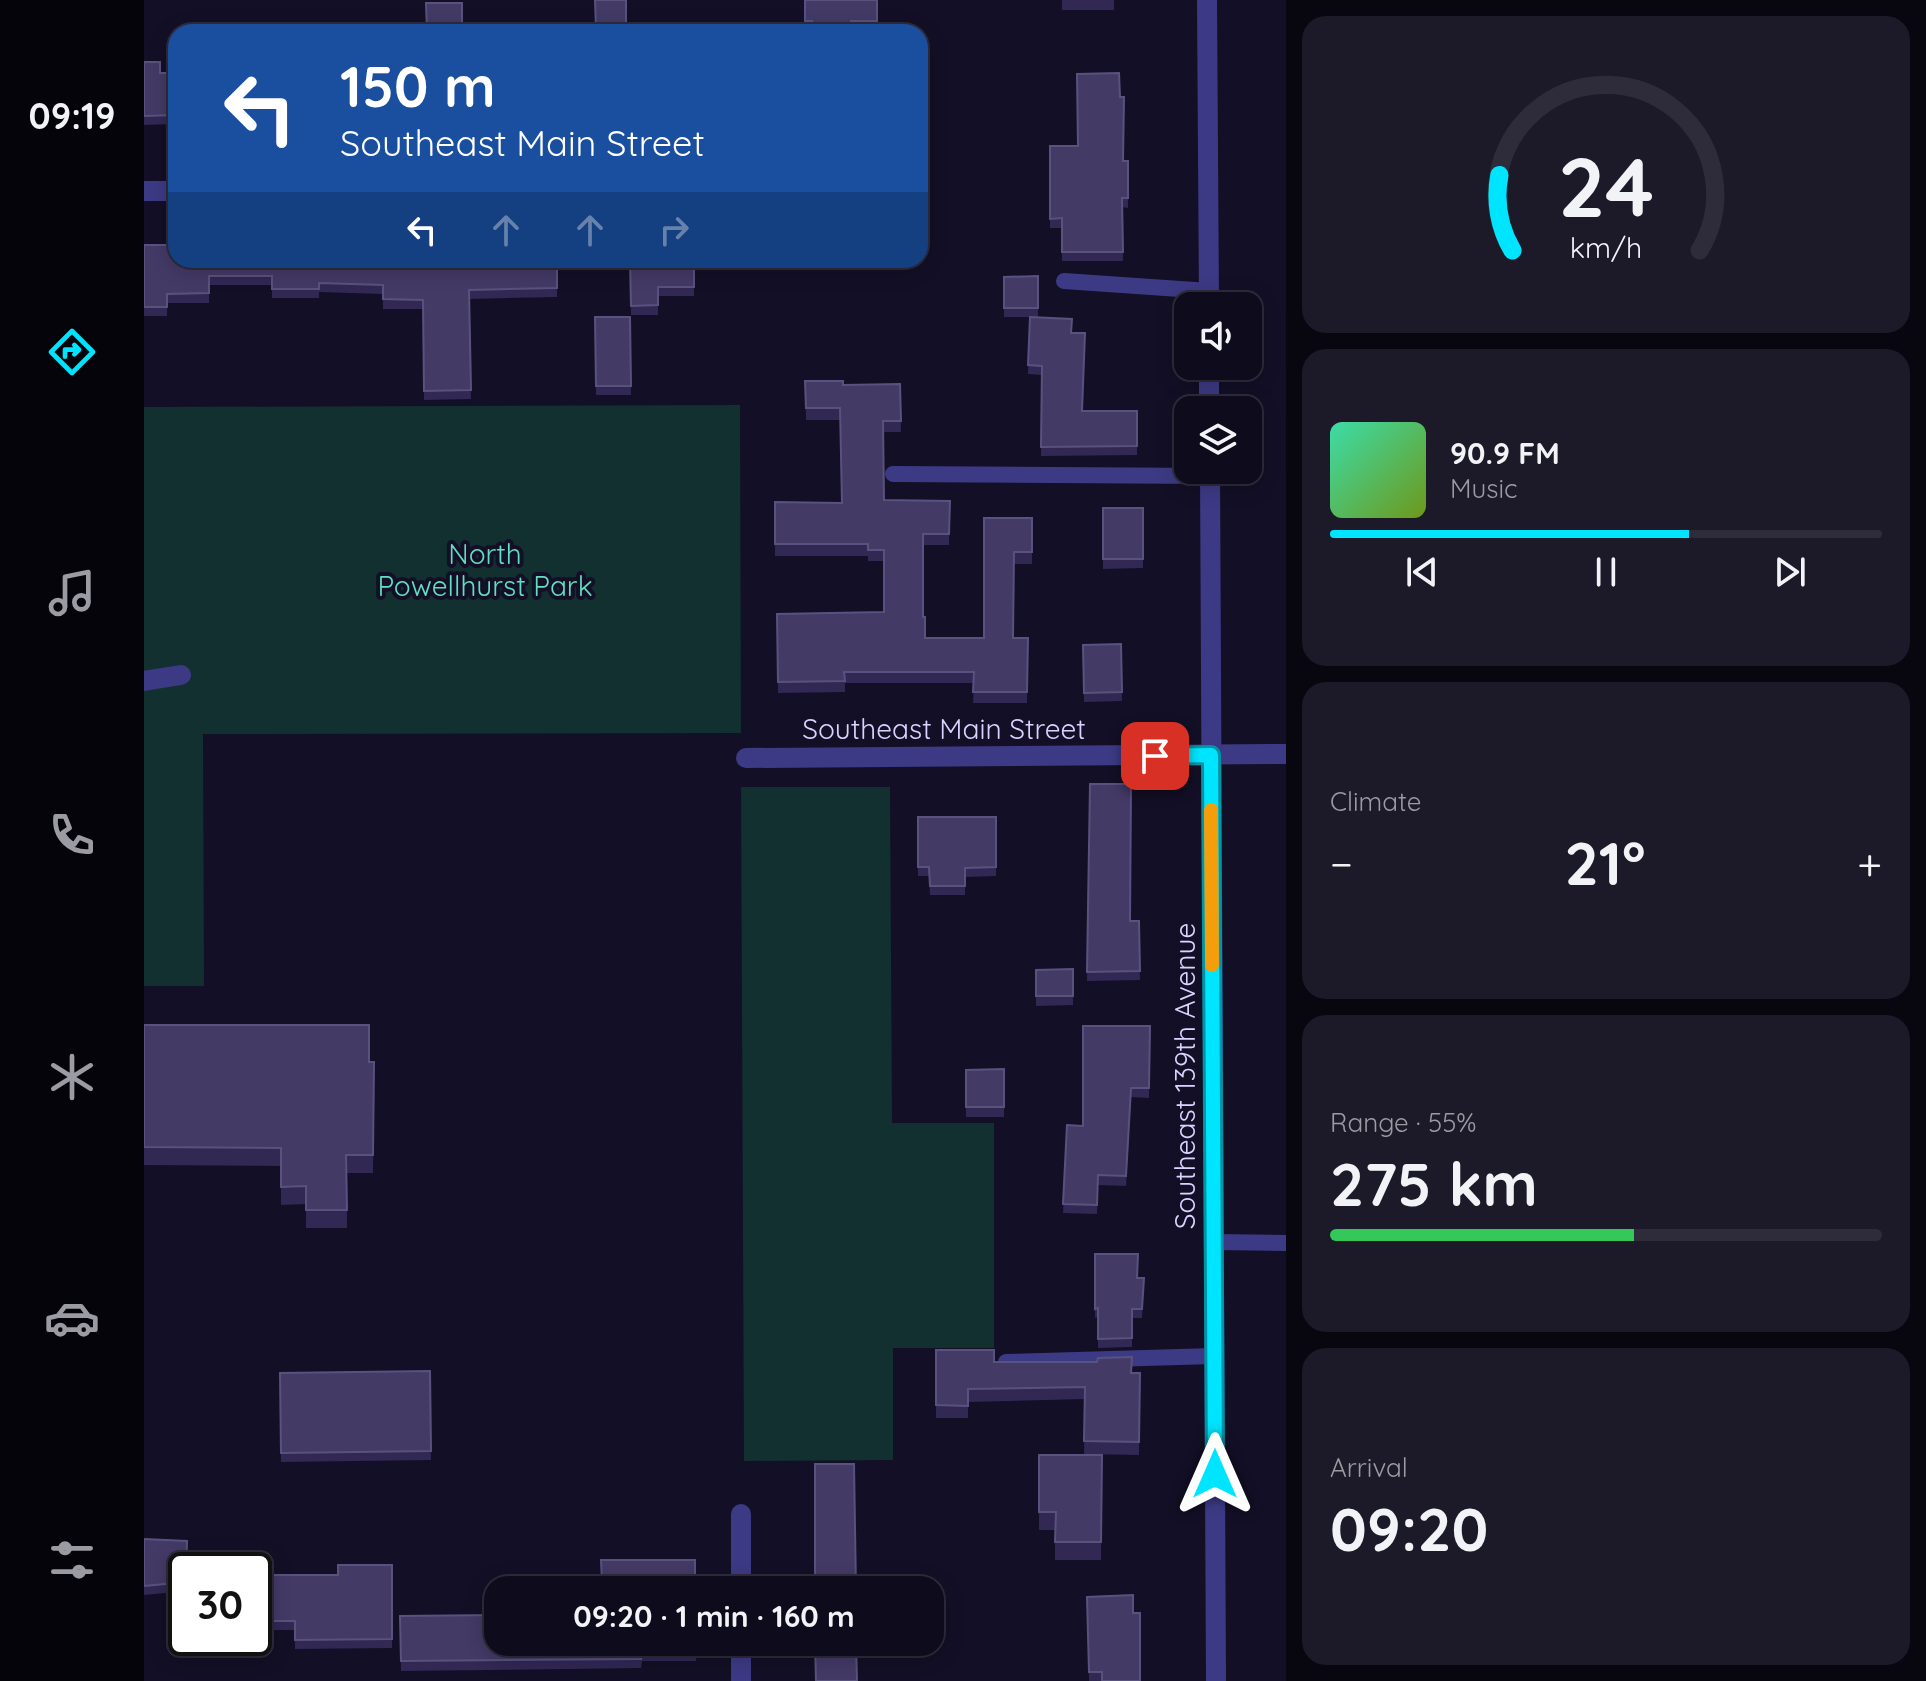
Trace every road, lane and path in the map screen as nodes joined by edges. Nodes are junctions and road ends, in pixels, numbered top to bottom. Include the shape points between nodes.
1 (1207, 0) edge
2 (144, 191) edge
3 (168, 191) edge
4 (1064, 281) dead end
5 (1209, 292) edge
6 (1174, 294) edge
7 (1174, 473) edge
8 (893, 474) dead end
9 (1210, 484) edge
10 (181, 675) dead end
11 (144, 681) edge
12 (1286, 754) edge
13 (1211, 755) junction
14 (746, 758) dead end
15 (1214, 1242) junction
16 (1286, 1243) edge
17 (1214, 1356) junction
18 (1006, 1362) edge
19 (741, 1514) dead end
20 (741, 1576) edge
21 (741, 1656) edge
22 (741, 1681) edge
23 (1216, 1681) edge

1 - 5 street
2 - 3 street
4 - 6 lane
7 - 8 lane
9 - 13 street, Southeast 139th Avenue
10 - 11 street
12 - 13 street, Southeast Main Street
13 - 14 street, Southeast Main Street
13 - 15 street, Southeast 139th Avenue
15 - 16 lane
15 - 17 street, Southeast 139th Avenue
17 - 18 lane
17 - 23 street, Southeast 139th Avenue
19 - 20 street
21 - 22 street

